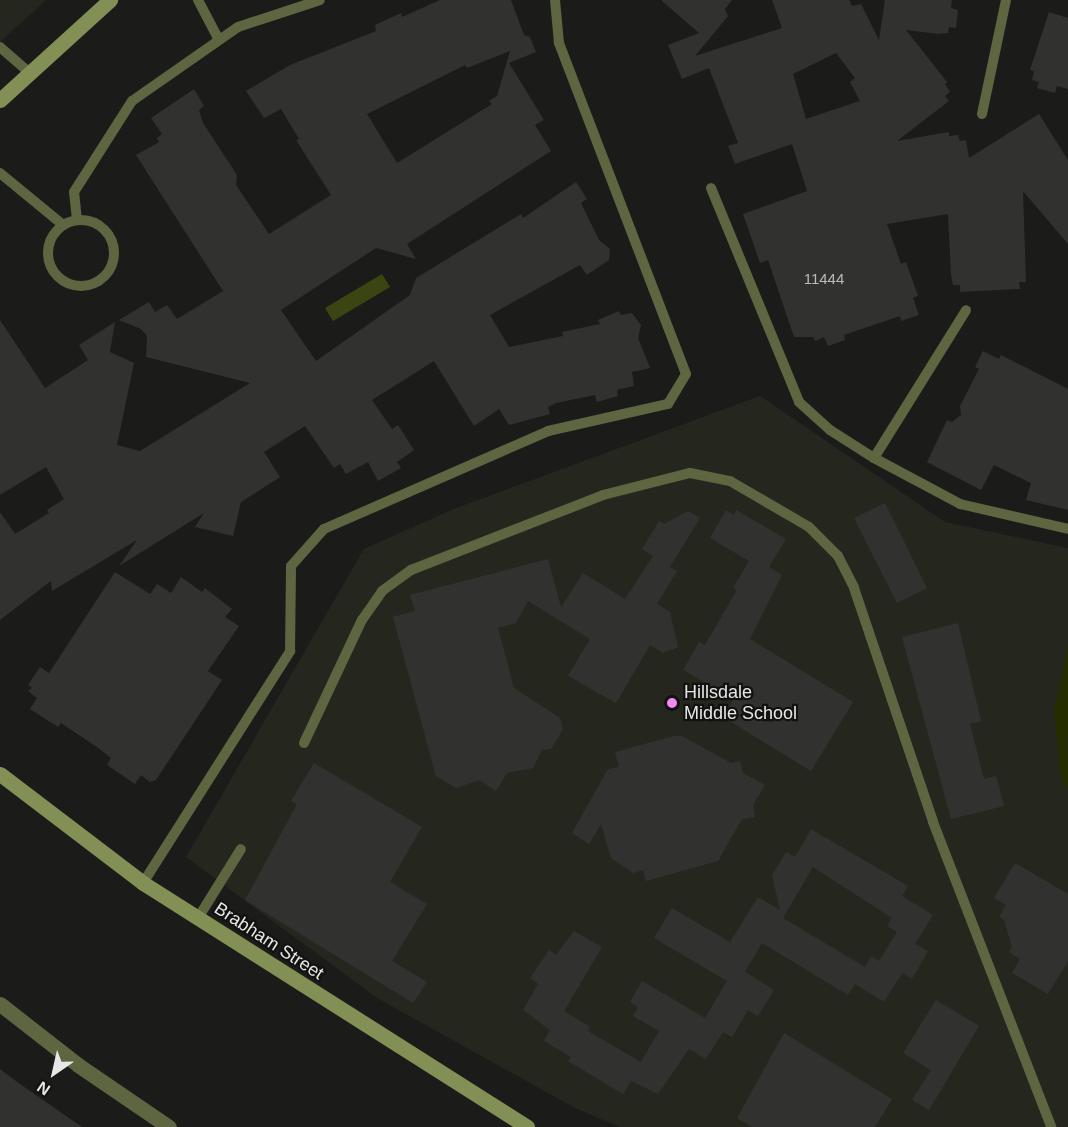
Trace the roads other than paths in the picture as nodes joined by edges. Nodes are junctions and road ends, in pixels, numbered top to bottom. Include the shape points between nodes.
1 (110, 0) edge
2 (198, 0) edge
3 (320, 0) edge
4 (555, 0) edge
5 (1006, 0) edge
6 (219, 40) junction
7 (0, 47) edge
8 (29, 72) junction
9 (0, 100) edge
10 (982, 114) dead end
11 (0, 173) edge
12 (711, 188) dead end
13 (76, 220) junction
14 (63, 225) junction
15 (966, 310) dead end
16 (874, 458) junction
17 (1068, 529) edge
18 (304, 744) dead end
19 (0, 774) edge
20 (241, 849) dead end
21 (143, 883) junction
22 (198, 918) junction
23 (0, 1004) edge
24 (169, 1127) edge
25 (527, 1127) edge
26 (1051, 1127) edge

1 - 8 main road
2 - 6 lane
3 - 6 lane via 238,27
4 - 21 lane via 559,43 686,374 668,404 548,430 324,529 291,566 290,651
5 - 10 lane
6 - 13 lane via 132,100 74,192
7 - 8 lane
8 - 9 main road
11 - 14 lane
12 - 16 lane via 799,402 830,430
13 - 14 lane
13 - 14 lane via 98,225 112,243 114,254 106,274 86,285 65,282 50,265 49,243
15 - 16 lane
16 - 17 lane via 960,504
18 - 26 lane via 362,620 382,591 411,570 603,495 690,473 730,481 809,527 844,567 882,666 933,822
19 - 21 main road, Brabham Street
20 - 22 lane
21 - 22 main road, Brabham Street
22 - 25 main road, Brabham Street
23 - 24 street via 78,1065

